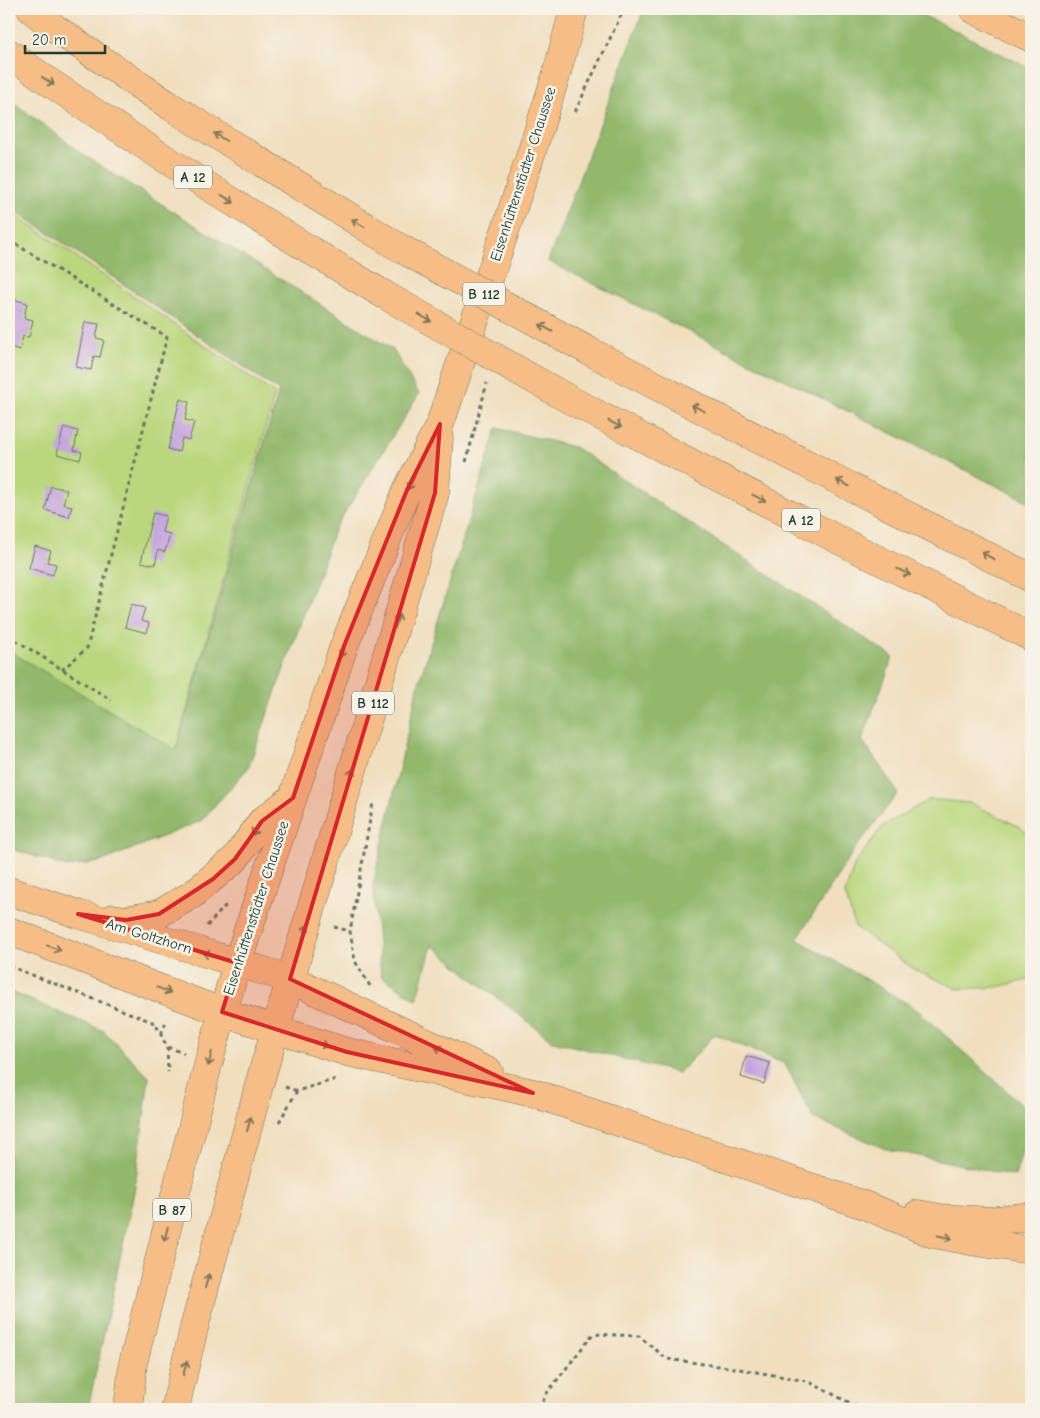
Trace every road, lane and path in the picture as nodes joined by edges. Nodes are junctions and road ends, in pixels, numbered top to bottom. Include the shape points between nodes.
1 (30, 9) edge
2 (574, 9) edge
3 (624, 9) edge
4 (973, 9) edge
5 (1031, 38) edge
6 (9, 53) edge
7 (575, 112) dead end
8 (9, 240) edge
9 (487, 382) dead end
10 (440, 424) junction
11 (465, 469) dead end
12 (1031, 578) edge
13 (9, 636) edge
14 (1031, 637) edge
15 (62, 670) junction
16 (111, 700) dead end
17 (376, 794) dead end
18 (293, 798) junction
19 (9, 891) edge
20 (78, 914) junction
21 (9, 931) edge
22 (237, 963) junction
23 (9, 966) edge
24 (290, 979) junction
25 (222, 1012) junction
26 (362, 1012) junction
27 (275, 1029) junction
28 (167, 1047) junction
29 (347, 1052) junction
30 (209, 1061) junction
31 (168, 1072) dead end
32 (261, 1078) junction
33 (297, 1091) junction
34 (533, 1093) junction
35 (278, 1123) dead end
36 (867, 1206) junction
37 (1031, 1216) edge
38 (1031, 1250) edge
39 (128, 1409) edge
40 (175, 1409) edge
41 (539, 1409) edge
42 (862, 1409) edge

12 -> 1 main road, bridge via 589,351 400,248 170,106
2 - 10 main road, Eisenhüttenstädter Chaussee / B 112 via 528,163
3 - 7 path
4 - 5 main road
6 -> 14 main road, A 12, bridge via 148,148 382,294 572,401
8 - 15 path via 167,337 87,648
9 - 11 path
10 -> 18 main road, Eisenhüttenstädter Chaussee / B 112 via 407,490 344,646
24 -> 10 main road, Eisenhüttenstädter Chaussee / B 112 via 435,493
13 - 15 path
15 - 16 path
17 - 26 path via 350,931 356,961 371,987
18 -> 20 main road via 262,821 224,869 193,894 159,914 126,920
18 - 22 main road, Eisenhüttenstädter Chaussee / B 112
19 - 20 main road, Am Goltzhorn
22 -> 20 main road, Am Goltzhorn
21 -> 25 main road
22 - 24 main road, Am Goltzhorn
22 - 25 main road, Eisenhüttenstädter Chaussee / B 87
23 - 28 path via 154,1023
24 - 26 main road, Am Goltzhorn
24 - 27 main road, Eisenhüttenstädter Chaussee
25 - 27 main road
25 -> 30 main road, Eisenhüttenstädter Chaussee / B 87
34 -> 26 main road, Am Goltzhorn
27 -> 29 main road
27 - 32 main road, Eisenhüttenstädter Chaussee
28 - 30 path
28 - 31 path
29 - 33 path via 339,1077
29 - 34 main road
30 -> 39 main road, Eisenhüttenstädter Chaussee / B 87 via 133,1363
32 - 33 path
40 -> 32 main road, Eisenhüttenstädter Chaussee
33 - 35 path
34 - 36 main road
36 - 37 main road via 990,1222
36 -> 38 main road via 934,1234
41 - 42 path via 593,1334 639,1336 667,1359 807,1381

